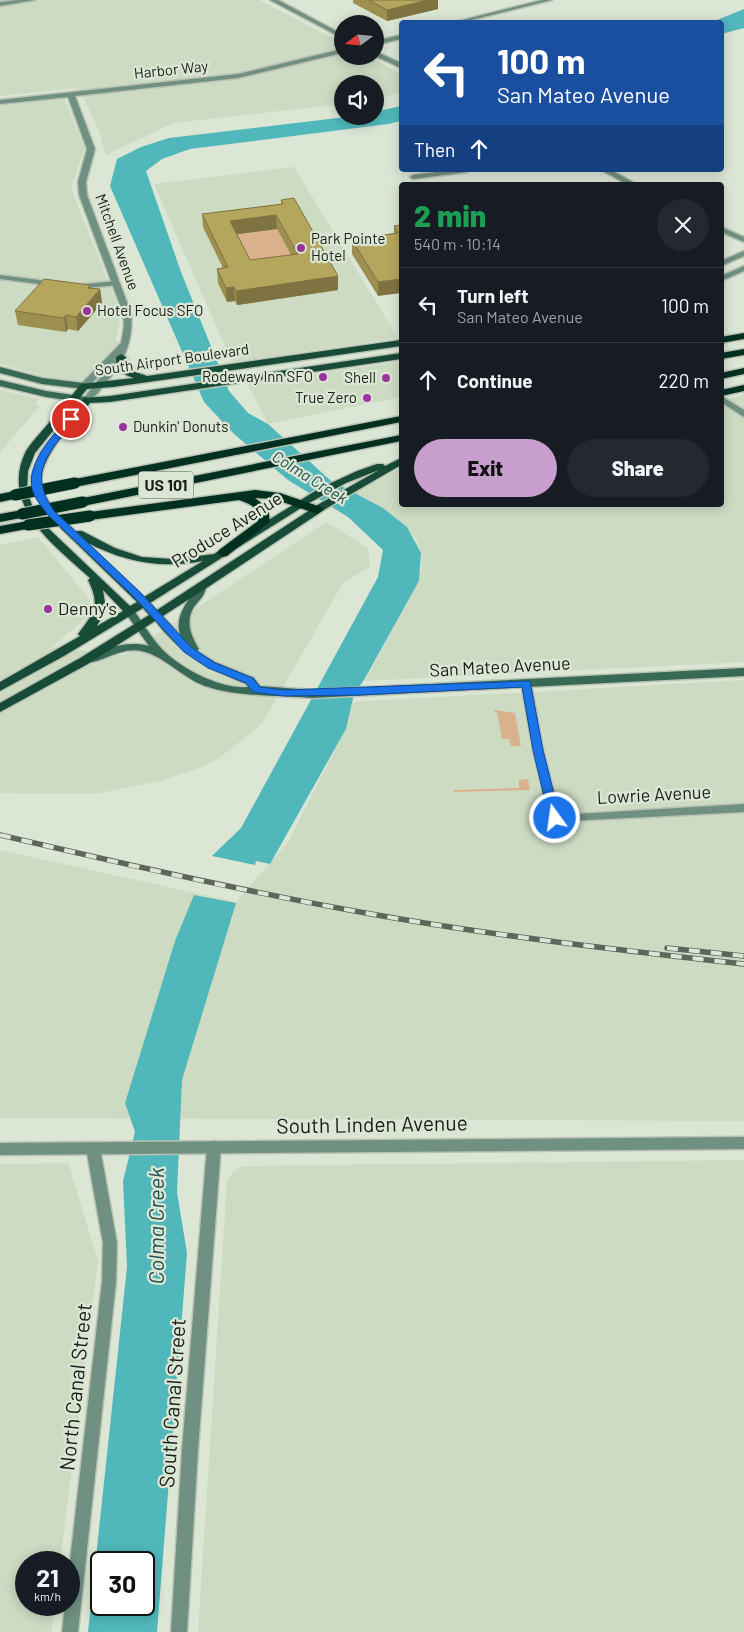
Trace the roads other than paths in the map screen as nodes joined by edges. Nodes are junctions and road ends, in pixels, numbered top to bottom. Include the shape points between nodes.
1 (32, 0) edge
2 (273, 0) edge
3 (549, 0) edge
4 (0, 4) edge
5 (466, 20) edge
6 (334, 32) edge
7 (399, 37) edge
8 (384, 41) edge
9 (334, 53) edge
10 (384, 58) edge
11 (399, 65) edge
12 (72, 95) junction
13 (0, 102) edge
14 (452, 172) edge
15 (609, 172) edge
16 (413, 177) dead end
17 (628, 182) edge
18 (724, 231) edge
19 (744, 240) edge
20 (744, 253) edge
21 (724, 263) edge
22 (744, 268) edge
23 (0, 277) edge
24 (724, 277) edge
25 (116, 283) junction
26 (744, 336) edge
27 (724, 339) edge
28 (126, 343) junction
29 (399, 343) edge
30 (744, 352) edge
31 (724, 355) edge
32 (399, 356) edge
33 (121, 358) junction
34 (0, 370) edge
35 (744, 371) edge
36 (724, 375) edge
37 (158, 378) junction
38 (0, 383) edge
39 (84, 386) junction
40 (98, 386) junction
41 (744, 388) edge
42 (724, 392) edge
43 (73, 398) junction
44 (87, 400) junction
45 (724, 400) edge
46 (399, 412) edge
47 (744, 414) edge
48 (399, 419) edge
49 (307, 438) junction
50 (399, 438) edge
51 (399, 462) edge
52 (399, 462) edge
53 (236, 496) junction
54 (0, 498) edge
55 (313, 505) junction
56 (0, 518) edge
57 (25, 520) junction
58 (65, 526) junction
59 (0, 530) edge
60 (223, 553) junction
61 (84, 567) junction
62 (201, 587) junction
63 (144, 602) junction
64 (129, 611) junction
65 (155, 614) junction
66 (139, 625) junction
67 (162, 655) junction
68 (54, 656) junction
69 (200, 658) junction
70 (84, 661) junction
71 (744, 672) edge
72 (526, 683) junction
73 (0, 687) edge
74 (257, 690) junction
75 (0, 708) edge
76 (744, 808) edge
77 (744, 1143) edge
78 (214, 1147) junction
79 (0, 1148) edge
80 (93, 1148) junction
81 (70, 1632) edge
82 (179, 1632) edge

1 - 4 street
2 - 6 street
3 - 5 street
7 - 8 street
9 - 12 street, Harbor Way via 238,76
10 - 11 street
12 - 13 street, Harbor Way
12 - 25 street, Mitchell Avenue via 91,149 81,188
14 - 16 street
15 - 17 street
18 - 19 street
20 - 21 street
22 - 24 street
23 - 25 street via 75,286
25 - 28 street, Mitchell Avenue via 129,322
26 - 27 highway
28 - 33 street, Mitchell Avenue
28 - 39 street
29 - 37 main road, South Airport Boulevard
30 - 31 highway
32 - 44 main road, South Airport Boulevard
33 - 37 main road via 123,370 129,374
33 - 40 street, Mitchell Avenue
34 - 39 main road via 42,381
35 - 36 highway
37 - 40 main road, South Airport Boulevard
38 - 43 main road
39 - 40 main road, South Airport Boulevard
39 - 43 main road, South Airport Boulevard
40 - 44 street, Mitchell Avenue
41 - 42 highway
43 - 44 main road
43 - 61 main road, South Airport Boulevard via 30,452 24,464 22,490 25,504 41,528
44 - 58 main road, South Airport Boulevard via 45,453 36,477 42,500
45 - 47 street
46 - 49 highway
48 - 49 highway, US 101
49 - 54 highway, US 101, bridge
50 - 57 highway, US 101, bridge via 83,502
51 - 55 main road, Produce Avenue via 366,470 337,484
52 - 55 main road, Produce Avenue
53 - 55 highway via 266,494
53 - 57 highway, bridge via 90,516
53 - 60 highway via 260,505 264,522
55 - 60 main road, Produce Avenue
55 - 62 main road, Produce Avenue
56 - 57 highway, US 101
57 - 59 highway
58 - 60 main road via 118,554 148,562 178,562
58 - 63 main road, South Airport Boulevard
60 - 63 main road, Produce Avenue
61 - 64 main road, South Airport Boulevard
61 - 68 main road via 100,592 101,611 86,633
62 - 65 main road, Produce Avenue
62 - 69 main road via 200,595 186,611 183,622 187,639
63 - 64 main road, Produce Avenue
63 - 65 main road, South Airport Boulevard
64 - 66 main road, San Mateo Avenue
64 - 68 main road, Produce Avenue
65 - 66 main road, Produce Avenue
65 - 69 main road
66 - 67 main road, San Mateo Avenue
66 - 70 main road, Produce Avenue
67 - 70 main road via 131,646
67 - 74 main road, San Mateo Avenue via 210,684
68 - 73 main road
69 - 74 main road via 250,681
70 - 75 main road, Produce Avenue
71 - 72 main road, San Mateo Avenue
72 - 74 main road, San Mateo Avenue via 312,694
72 - 76 street, Lowrie Avenue via 555,818
77 - 78 street, South Linden Avenue
78 - 80 street, South Linden Avenue
78 - 82 street, South Canal Street
79 - 80 street, South Linden Avenue
80 - 81 street, North Canal Street via 110,1243 109,1282

